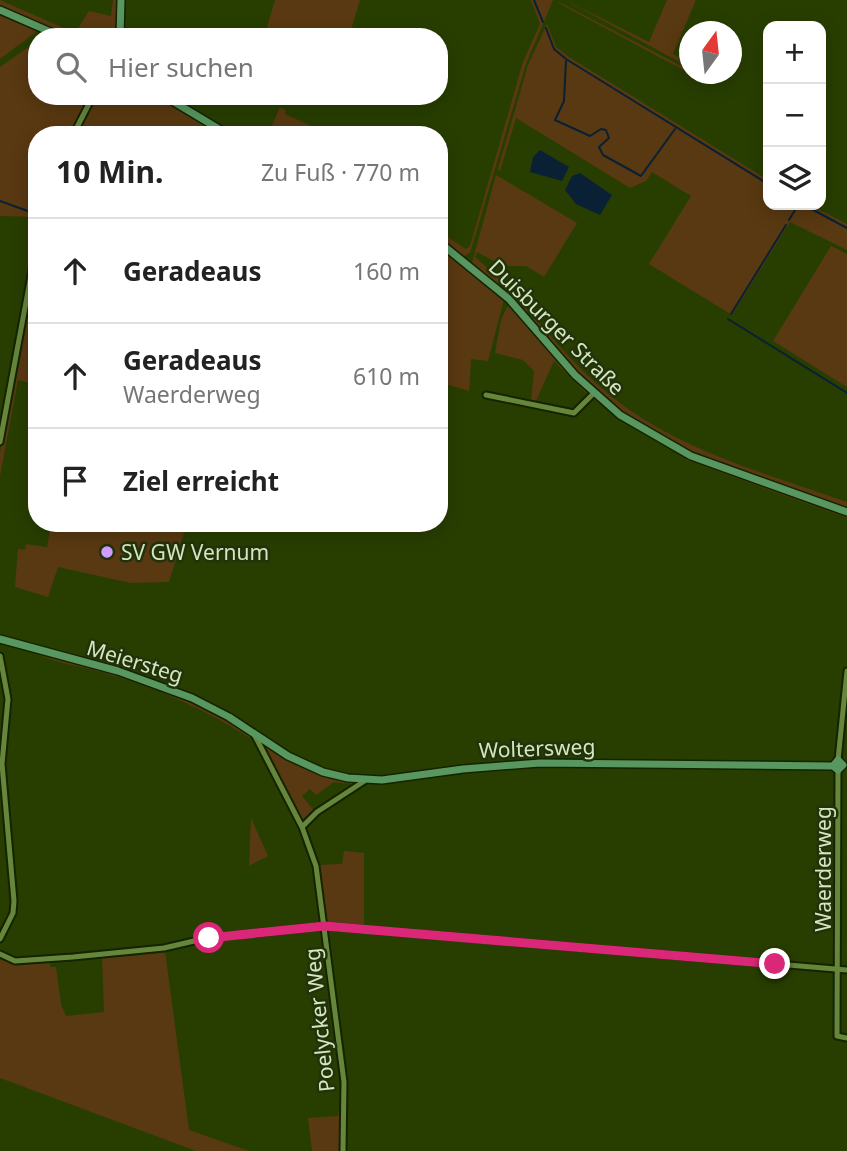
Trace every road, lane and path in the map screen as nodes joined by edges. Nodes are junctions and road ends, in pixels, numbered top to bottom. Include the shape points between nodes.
1 (121, 0) edge
2 (0, 10) edge
3 (41, 28) edge
4 (120, 28) edge
5 (88, 105) edge
6 (179, 105) edge
7 (78, 126) edge
8 (214, 126) edge
9 (448, 249) edge
10 (28, 291) edge
11 (594, 393) junction
12 (486, 395) dead end
13 (0, 442) edge
14 (847, 512) edge
15 (0, 639) edge
16 (0, 656) edge
17 (847, 671) edge
18 (0, 691) edge
19 (8, 691) junction
20 (254, 733) junction
21 (840, 765) edge
22 (366, 780) junction
23 (302, 827) junction
24 (838, 880) junction
25 (847, 880) edge
26 (325, 926) junction
27 (3, 929) edge
28 (0, 940) edge
29 (0, 954) edge
30 (838, 969) junction
31 (847, 970) edge
32 (847, 1038) edge
33 (344, 1151) edge

1 - 4 street
2 - 3 street
5 - 7 street
6 - 8 street
9 - 11 street, Duisburger Straße via 509,299
10 - 13 street
11 - 12 street via 574,413
11 - 14 street, Duisburger Straße via 691,456
15 - 20 street, Meiersteg via 118,671 182,694
16 - 19 street
17 - 21 street, Waerderweg
18 - 19 street
19 - 27 street via 2,764 14,901
20 - 22 street, Woltersweg via 307,766
20 - 23 street, Poelycker Weg
21 - 22 street, Woltersweg via 514,764
21 - 24 street, Waerderweg
22 - 23 street
23 - 26 street, Poelycker Weg via 316,866
24 - 25 street
24 - 30 street, Waerderweg
26 - 29 street via 73,957 15,961
26 - 30 street
26 - 33 street, Poelycker Weg via 344,1082
27 - 28 street
30 - 31 street
30 - 32 street, Waerderweg via 837,1036

